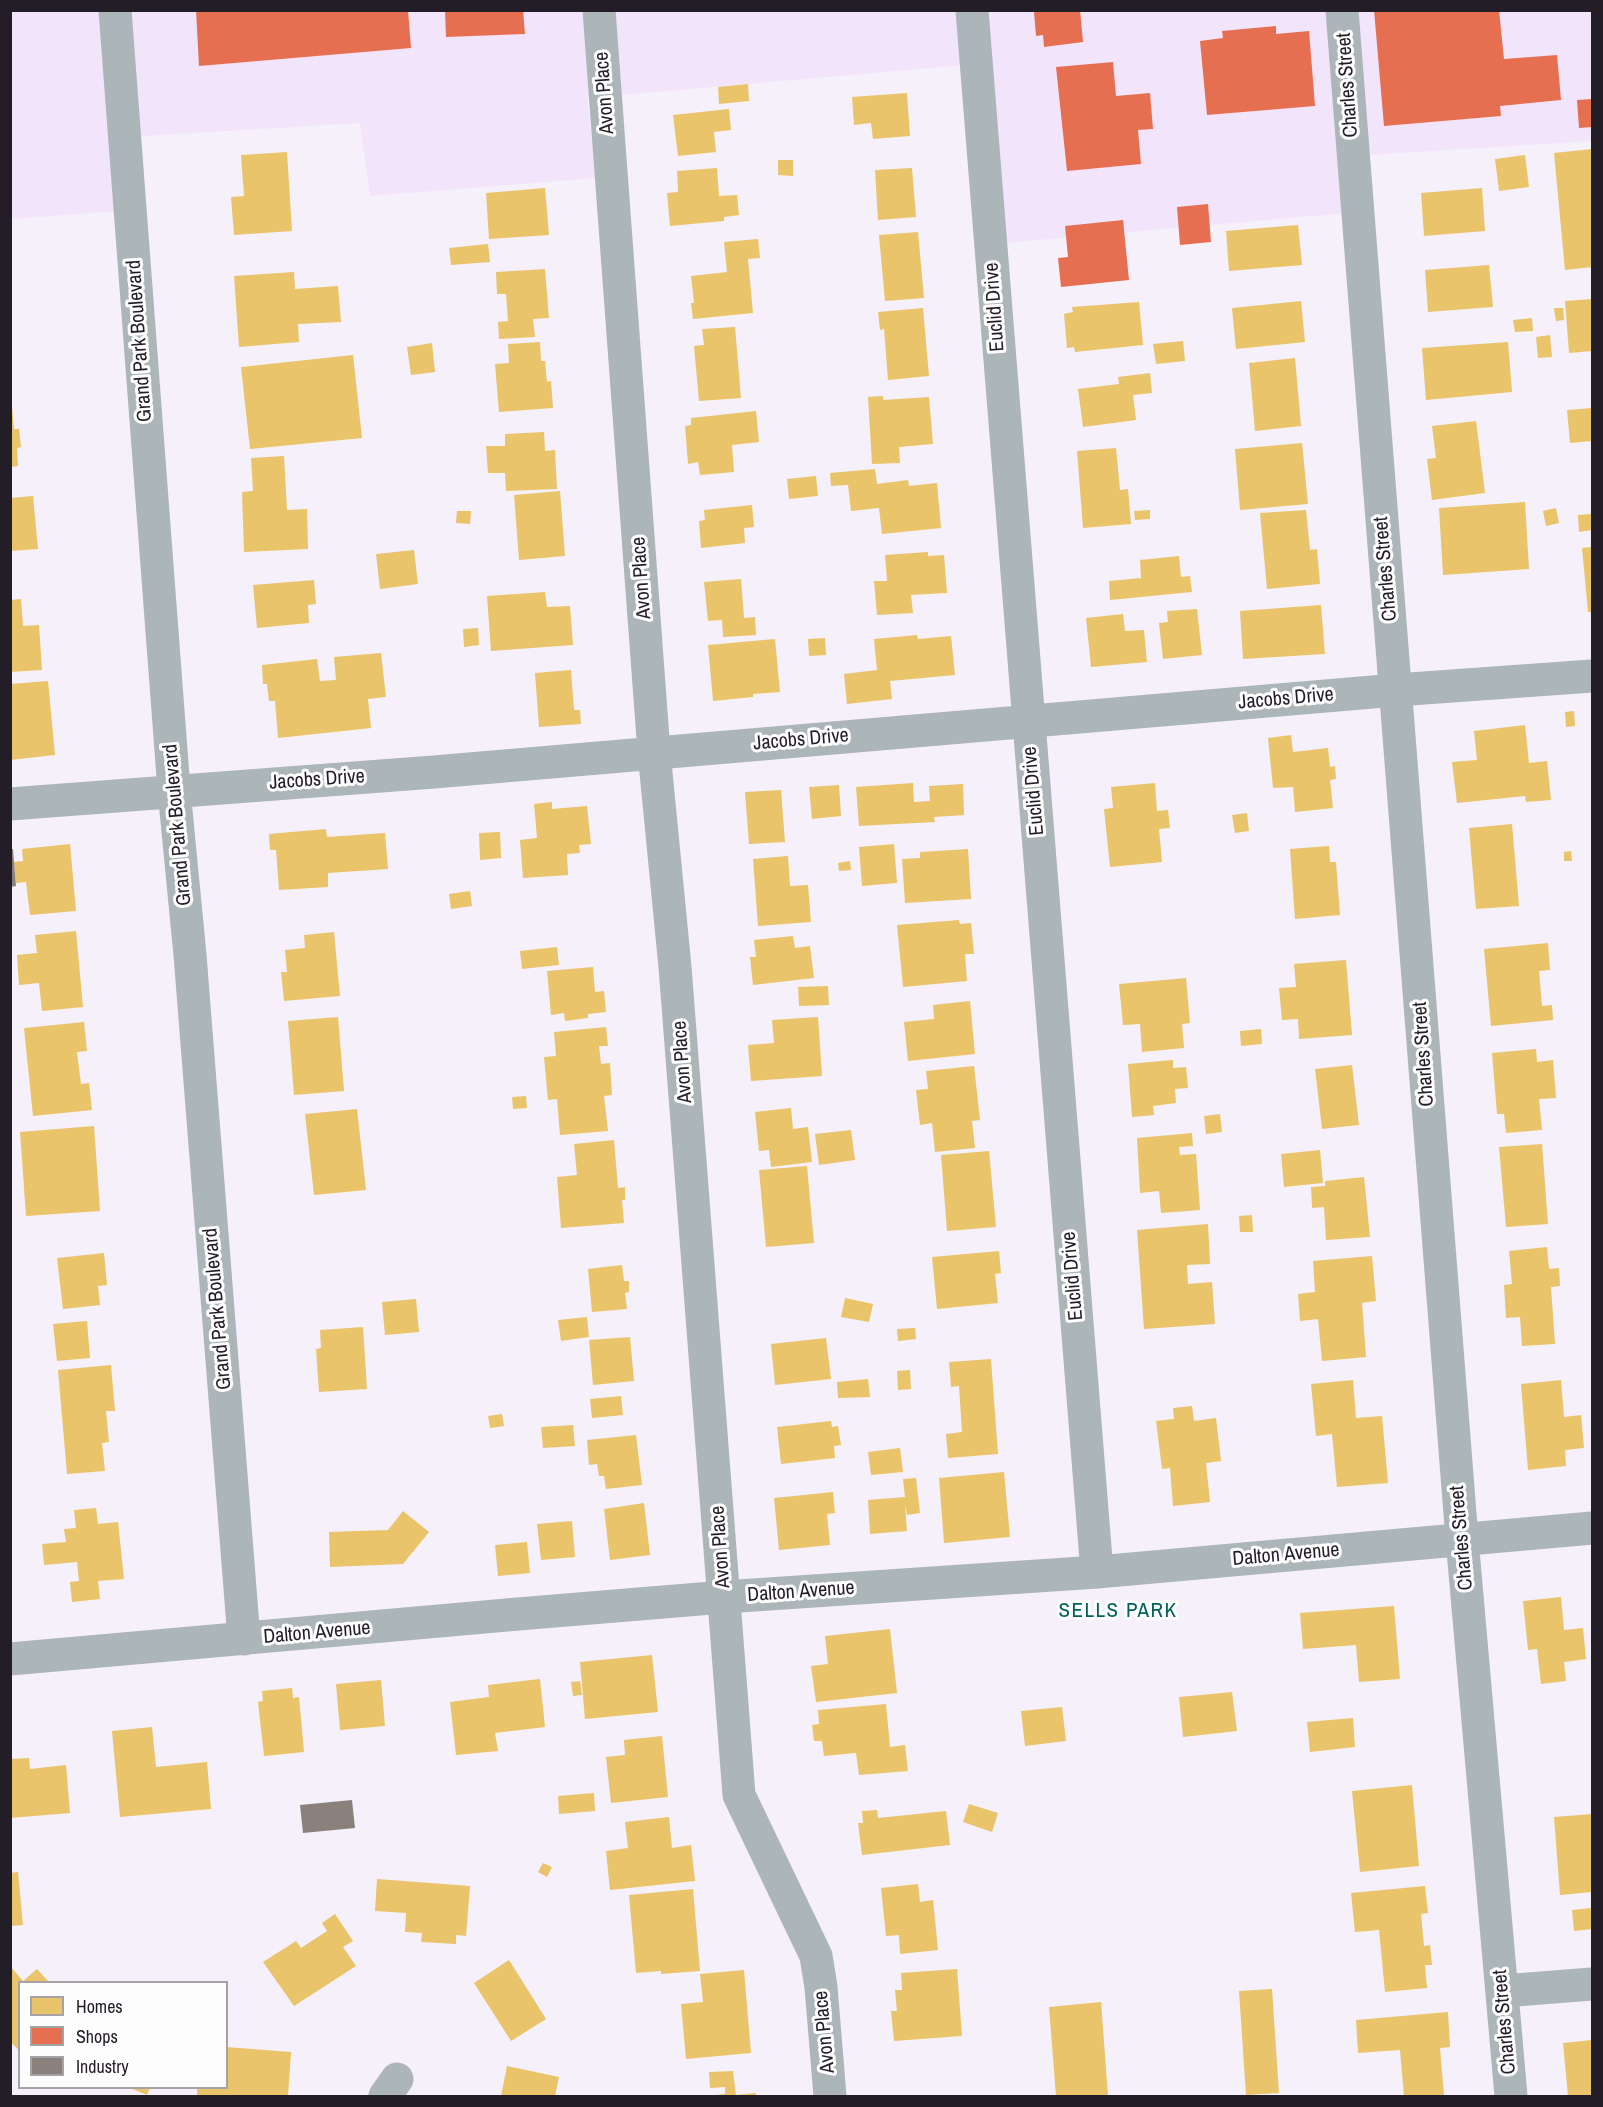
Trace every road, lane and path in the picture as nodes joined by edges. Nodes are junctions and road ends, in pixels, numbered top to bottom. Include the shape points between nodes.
1 (115, 10) edge
2 (599, 10) edge
3 (972, 10) edge
4 (1342, 10) edge
5 (1593, 676) edge
6 (1396, 690) junction
7 (1029, 721) junction
8 (654, 752) junction
9 (174, 790) junction
10 (10, 804) edge
11 (1593, 1528) edge
12 (1462, 1539) junction
13 (1097, 1572) junction
14 (724, 1597) junction
15 (244, 1640) junction
16 (10, 1659) edge
17 (1593, 1984) edge
18 (1503, 1991) junction
19 (830, 2097) edge
20 (1511, 2097) edge

1 - 9 street, Grand Park Boulevard
2 - 8 street, Avon Place
3 - 7 street, Euclid Drive
4 - 6 street, Charles Street
5 - 6 street, Jacobs Drive
6 - 7 street, Jacobs Drive
6 - 12 street, Charles Street
7 - 8 street, Jacobs Drive
7 - 13 street, Euclid Drive
8 - 9 street, Jacobs Drive
8 - 14 street, Avon Place via 675,967
9 - 10 street, Jacobs Drive
9 - 15 street, Grand Park Boulevard
11 - 12 street, Dalton Avenue
12 - 13 street, Dalton Avenue
12 - 18 street, Charles Street
13 - 14 street, Dalton Avenue
14 - 15 street, Dalton Avenue
14 - 19 street, Avon Place via 739,1795 816,1956
15 - 16 street, Dalton Avenue
17 - 18 street
18 - 20 street, Charles Street

